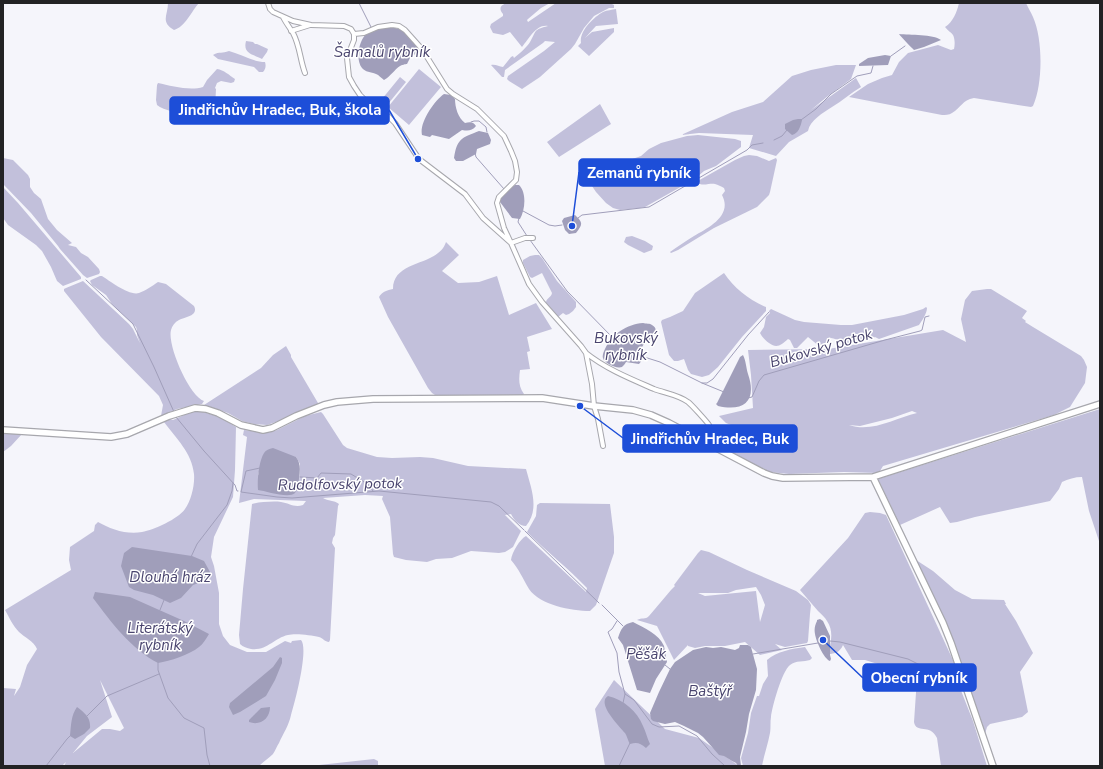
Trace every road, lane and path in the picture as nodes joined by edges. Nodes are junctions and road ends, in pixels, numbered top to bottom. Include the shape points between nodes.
1 (268, 3) edge
2 (283, 17) junction
3 (311, 25) junction
4 (291, 31) junction
5 (354, 34) junction
6 (305, 73) dead end
7 (530, 238) dead end
8 (511, 243) junction
9 (586, 353) junction
10 (1100, 404) edge
11 (594, 406) junction
12 (3, 430) edge
13 (706, 443) junction
14 (603, 446) dead end
15 (873, 477) junction
16 (993, 766) edge

1 - 2 street via 273,12
2 - 3 street
2 - 4 street
3 - 4 street
3 - 5 street via 344,26 351,29
4 - 6 street
5 - 8 street via 347,58 349,77 360,95 395,122 419,159 465,194 483,218
5 - 8 street via 392,25 405,30 422,49 447,89 477,109 504,136 517,172 516,180 499,197 497,203
7 - 8 street
8 - 9 street via 529,284
9 - 11 street
9 - 13 street via 615,371 688,402 709,424
10 - 15 street
11 - 12 street via 542,398 514,397 373,399 324,405 263,430 241,425 206,409 195,408 127,434 111,437
11 - 13 street via 651,415
11 - 14 street
13 - 15 street via 772,476
15 - 16 street via 943,623

